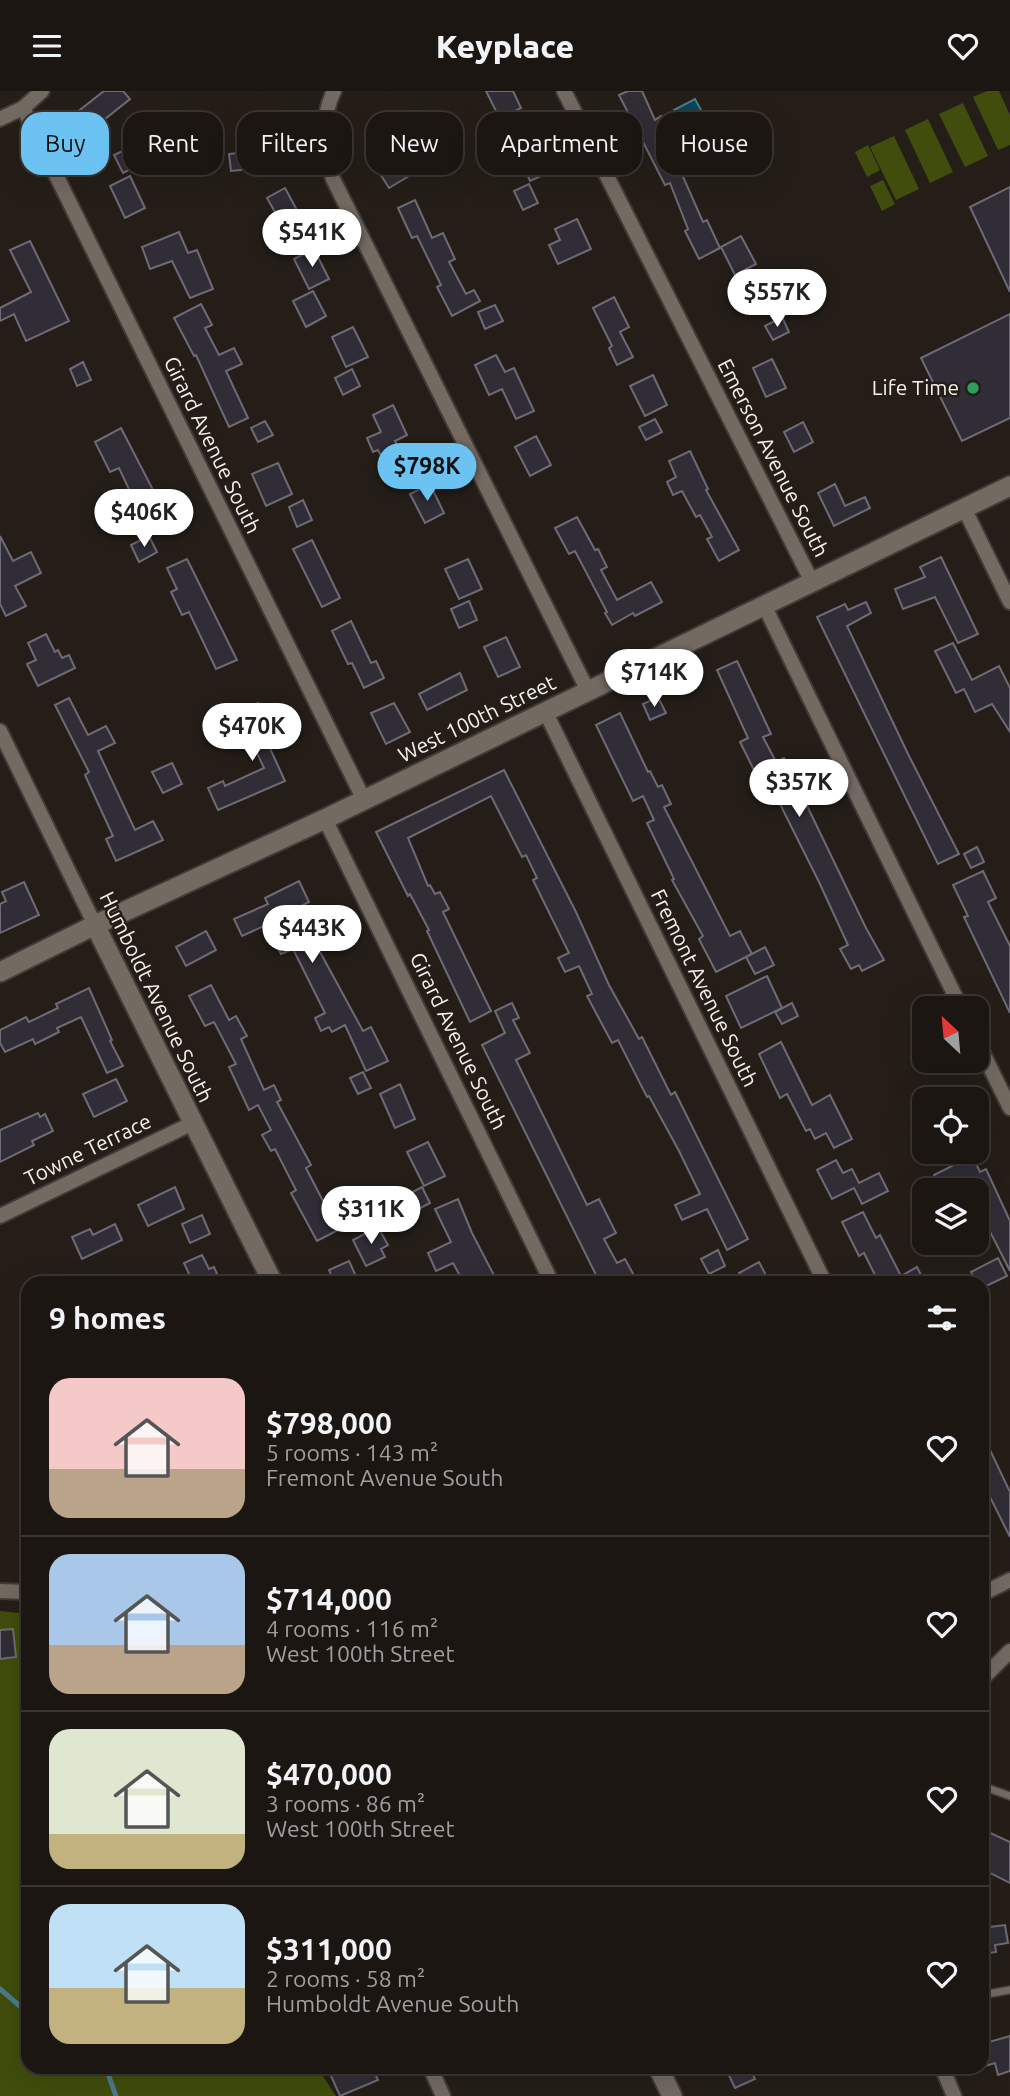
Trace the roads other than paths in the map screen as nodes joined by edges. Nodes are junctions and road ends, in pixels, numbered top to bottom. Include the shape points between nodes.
1 (42, 91) edge
2 (334, 91) edge
3 (564, 91) edge
4 (23, 108) junction
5 (0, 119) edge
6 (1010, 486) edge
7 (964, 508) junction
8 (812, 582) junction
9 (1010, 602) edge
10 (764, 605) junction
11 (588, 691) junction
12 (545, 711) junction
13 (0, 731) edge
14 (364, 800) junction
15 (325, 818) junction
16 (95, 925) junction
17 (0, 972) edge
18 (955, 996) edge
19 (989, 1065) edge
20 (1010, 1108) edge
21 (193, 1123) junction
22 (0, 1216) edge
23 (270, 1276) edge
24 (549, 1276) edge
25 (822, 1276) edge
26 (1010, 1580) edge
27 (989, 1590) edge
28 (0, 1591) edge
29 (21, 1592) edge
30 (1010, 1651) edge
31 (989, 1672) edge
32 (989, 1788) edge
33 (1010, 1796) edge
34 (1010, 1990) edge
35 (989, 1994) edge
36 (433, 2074) edge
37 (661, 2074) edge
38 (945, 2074) edge
39 (443, 2096) edge
40 (672, 2096) edge
41 (954, 2096) edge

1 - 4 street
2 - 11 street via 324,127 333,179
3 - 8 street, Emerson Avenue South
4 - 5 street
4 - 14 street, Girard Avenue South
6 - 7 street, West 100th Street
7 - 8 street, West 100th Street
7 - 9 street
8 - 10 street, West 100th Street
10 - 11 street, West 100th Street
10 - 18 street
11 - 12 street, West 100th Street
12 - 14 street, West 100th Street
12 - 25 street, Fremont Avenue South
13 - 16 street, Humboldt Avenue South
14 - 15 street, West 100th Street
15 - 16 street, West 100th Street
15 - 24 street, Girard Avenue South
16 - 17 street, West 100th Street
16 - 21 street, Humboldt Avenue South
19 - 20 street
21 - 22 street, Towne Terrace
21 - 23 street, Humboldt Avenue South
26 - 27 street
28 - 29 street
30 - 31 street
32 - 33 lane
34 - 35 lane
36 - 39 street
37 - 40 street
38 - 41 street

